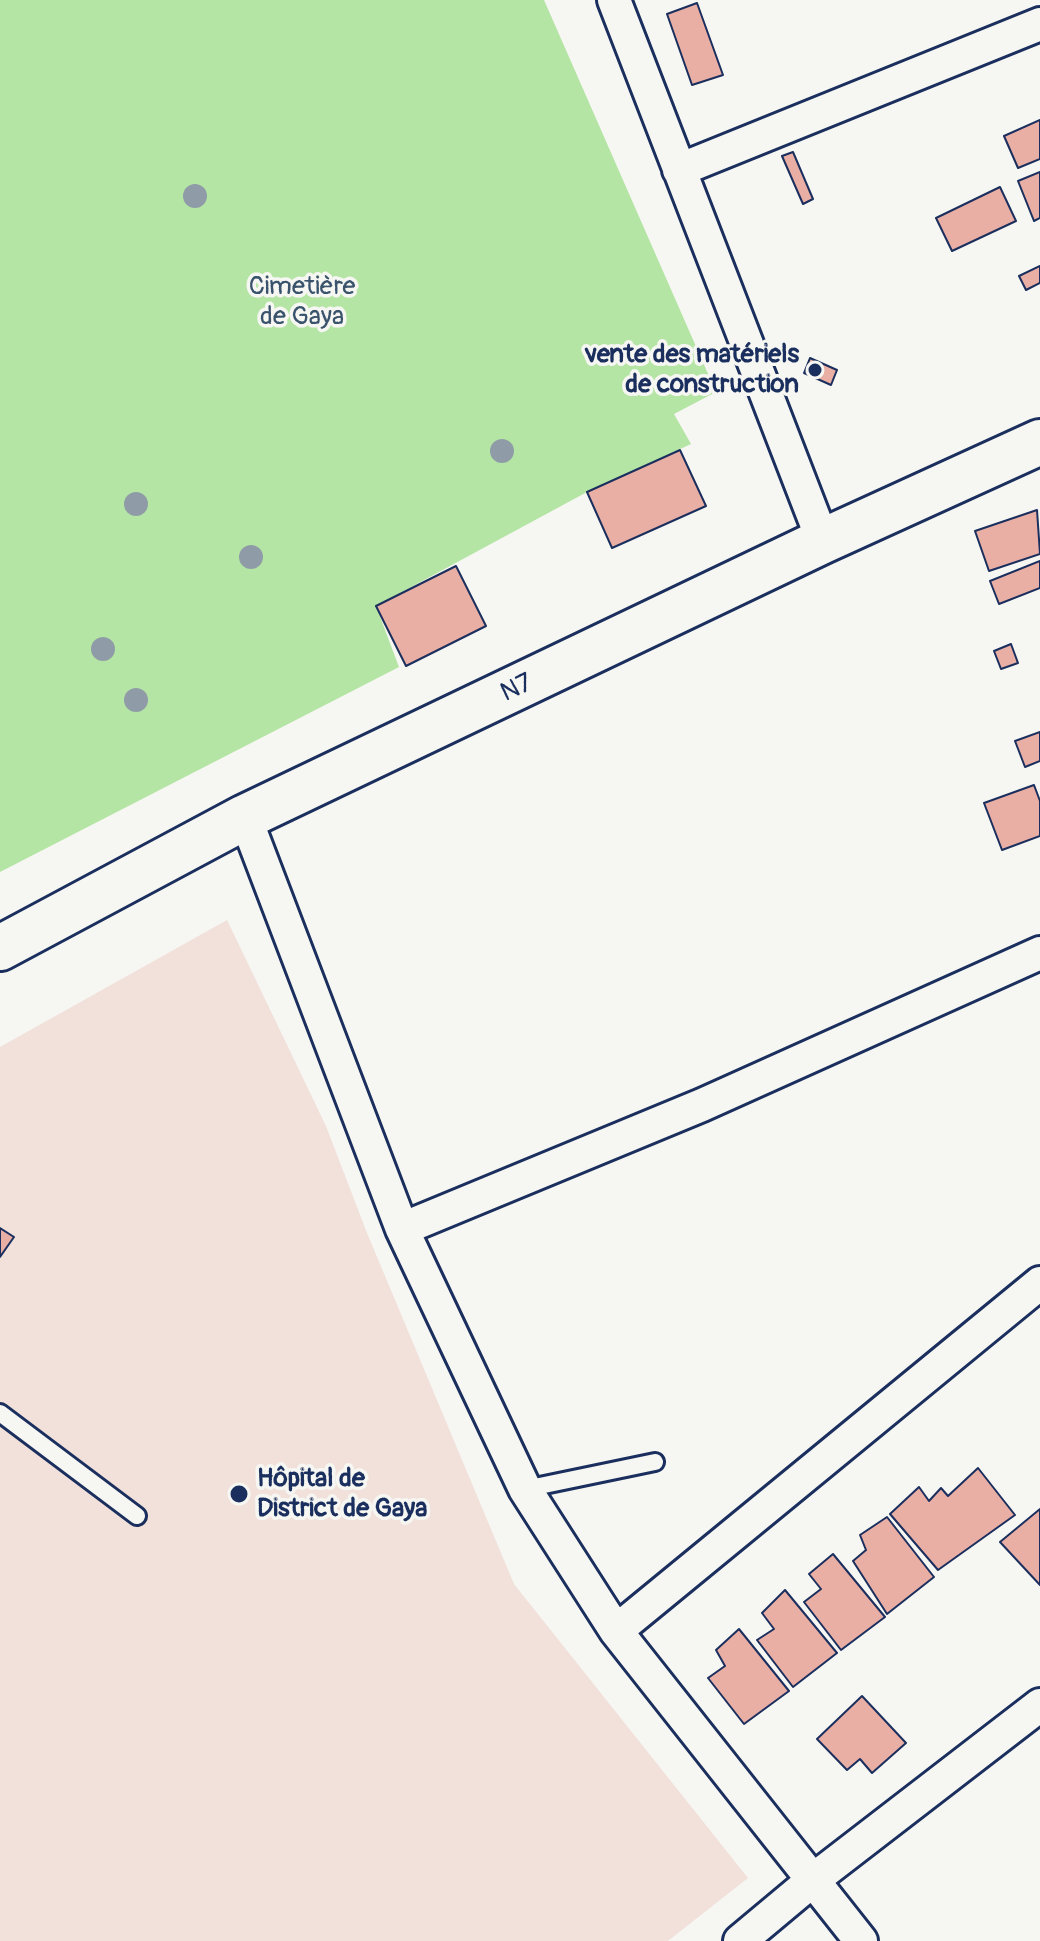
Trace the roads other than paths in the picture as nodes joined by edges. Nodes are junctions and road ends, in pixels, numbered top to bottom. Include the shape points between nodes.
1 (614, 0) edge
2 (1040, 26) edge
3 (679, 170) junction
4 (1040, 442) edge
5 (823, 541) junction
6 (245, 817) junction
7 (0, 948) edge
8 (1040, 953) edge
9 (402, 1229) junction
10 (1040, 1283) edge
11 (0, 1413) edge
12 (655, 1462) dead end
13 (525, 1489) junction
14 (137, 1516) dead end
15 (616, 1631) junction
16 (1040, 1705) edge
17 (813, 1880) junction
18 (740, 1941) edge
19 (861, 1941) edge

1 - 3 street
2 - 3 street
3 - 5 street
4 - 5 main road, N7
5 - 6 main road, N7
6 - 7 main road, N7
6 - 9 street
8 - 9 street via 702,1105
9 - 13 street
10 - 15 street
11 - 14 lane
12 - 13 lane
13 - 15 street
15 - 17 street
16 - 17 street
17 - 18 street
17 - 19 street

